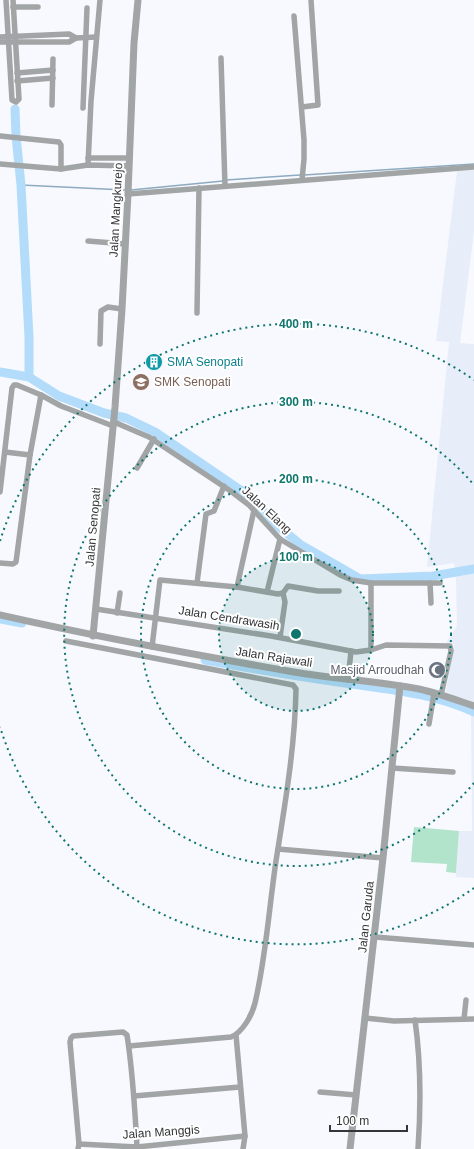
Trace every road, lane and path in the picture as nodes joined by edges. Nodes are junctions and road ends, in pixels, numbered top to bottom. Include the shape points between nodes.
1 (6, 0) edge
2 (13, 0) edge
3 (100, 0) edge
4 (138, 0) edge
5 (312, 0) edge
6 (13, 7) junction
7 (38, 7) dead end
8 (87, 8) dead end
9 (294, 16) dead end
10 (0, 36) edge
11 (96, 36) junction
12 (85, 37) junction
13 (11, 39) junction
14 (0, 42) edge
15 (221, 58) dead end
16 (53, 59) dead end
17 (53, 70) junction
18 (17, 73) junction
19 (53, 78) junction
20 (18, 81) junction
21 (52, 105) dead end
22 (302, 107) junction
23 (83, 108) dead end
24 (0, 136) edge
25 (88, 158) junction
26 (129, 162) junction
27 (0, 164) edge
28 (88, 164) junction
29 (474, 167) edge
30 (61, 170) junction
31 (302, 177) junction
32 (224, 183) junction
33 (199, 188) junction
34 (128, 190) junction
35 (88, 241) dead end
36 (125, 244) junction
37 (122, 309) junction
38 (197, 313) dead end
39 (100, 344) dead end
40 (41, 395) junction
41 (114, 423) junction
42 (154, 439) junction
43 (5, 452) junction
44 (30, 455) junction
45 (137, 468) dead end
46 (224, 486) junction
47 (0, 492) edge
48 (254, 510) junction
49 (280, 538) junction
50 (0, 562) edge
51 (430, 582) junction
52 (440, 582) dead end
53 (197, 583) junction
54 (371, 583) junction
55 (237, 588) junction
56 (339, 591) dead end
57 (266, 592) junction
58 (120, 593) dead end
59 (284, 593) junction
60 (431, 603) dead end
61 (96, 609) junction
62 (117, 613) junction
63 (0, 615) edge
64 (155, 618) junction
65 (93, 636) junction
66 (280, 637) junction
67 (66, 640) dead end
68 (152, 647) junction
69 (371, 650) junction
70 (351, 651) junction
71 (348, 680) junction
72 (399, 691) junction
73 (441, 695) junction
74 (433, 698) junction
75 (474, 706) edge
76 (429, 724) dead end
77 (392, 768) junction
78 (453, 772) dead end
79 (278, 849) junction
80 (383, 858) junction
81 (375, 937) junction
82 (474, 945) edge
83 (466, 1000) dead end
84 (365, 1018) junction
85 (464, 1019) junction
86 (474, 1019) edge
87 (415, 1020) junction
88 (236, 1035) junction
89 (129, 1046) junction
90 (240, 1087) junction
91 (320, 1092) dead end
92 (356, 1095) junction
93 (134, 1096) junction
94 (245, 1136) junction
95 (79, 1146) edge
96 (137, 1147) junction
97 (243, 1149) edge
98 (350, 1149) edge
99 (418, 1149) edge

1 - 13 street
2 - 6 street
3 - 11 street
4 - 26 street, Jalan Mangkurejo
5 - 22 street via 318,105
6 - 7 street
6 - 13 street
8 - 12 street
9 - 22 street
10 - 13 street
11 - 12 street
11 - 25 street
12 - 13 street via 76,38 69,34
12 - 23 street
13 - 14 street
13 - 18 street
13 - 20 street via 12,100 15,102 19,99
15 - 32 street
16 - 17 street
17 - 18 street
17 - 19 street
18 - 20 street
19 - 20 street
19 - 21 street
22 - 31 street
24 - 30 street via 59,142
25 - 26 street
25 - 28 street
26 - 28 street
26 - 34 street, Jalan Mangkurejo
27 - 30 street
28 - 30 street
29 - 31 street
31 - 32 street
32 - 33 street
33 - 34 street
33 - 38 street
34 - 36 street, Jalan Mangkurejo
35 - 36 street
36 - 37 street, Jalan Mangkurejo
37 - 39 street via 108,307 101,311
37 - 41 street, Jalan Mangkurejo
40 - 41 street, Jalan Elang via 61,406
40 - 43 street, Jalan Elang via 17,385 13,387
40 - 44 street
41 - 42 street, Jalan Elang
41 - 61 street, Jalan Senopati
42 - 45 street
42 - 46 street, Jalan Elang
43 - 44 street
43 - 47 street
44 - 50 street via 16,562
46 - 48 street, Jalan Elang
46 - 53 street via 214,511 206,514
48 - 49 street, Jalan Elang
48 - 55 street
49 - 54 street, Jalan Elang via 340,575
49 - 57 street
51 - 52 street, Jalan Elang
51 - 54 street, Jalan Elang
51 - 60 street
53 - 55 street
53 - 64 street via 161,579
54 - 69 street
55 - 57 street
56 - 59 street via 318,591 288,586
57 - 59 street
58 - 62 street
59 - 66 street
61 - 62 street, Jalan Cendrawasih
61 - 65 street, Jalan Senopati
62 - 64 street, Jalan Cendrawasih
63 - 65 street, Jalan Rajawali
64 - 66 street, Jalan Cendrawasih
64 - 68 street
65 - 68 street, Jalan Rajawali
66 - 70 street, Jalan Cendrawasih
67 - 79 street via 295,686 296,713 292,759
68 - 71 street, Jalan Rajawali
69 - 70 street, Jalan Cendrawasih
69 - 73 street, Jalan Cendrawasih via 386,645 451,647
70 - 71 street
71 - 72 street, Jalan Rajawali
72 - 74 street, Jalan Rajawali
72 - 77 street, Jalan Garuda
73 - 74 street, Jalan Rajawali
73 - 75 street, Jalan Rajawali
74 - 76 street
77 - 78 street
77 - 80 street, Jalan Garuda
79 - 80 street
79 - 88 street via 261,973 248,1019
80 - 81 street, Jalan Garuda
81 - 82 street
81 - 84 street, Jalan Garuda
83 - 85 street
84 - 87 street
84 - 92 street, Jalan Garuda
85 - 86 street
85 - 87 street
87 - 99 street via 420,1091
88 - 89 street via 227,1038
88 - 90 street
89 - 93 street
89 - 95 street via 126,1033 123,1032 71,1038
90 - 93 street
90 - 94 street
91 - 92 street
92 - 98 street, Jalan Garuda
93 - 96 street
94 - 96 street, Jalan Manggis
94 - 97 street
95 - 96 street, Jalan Manggis

